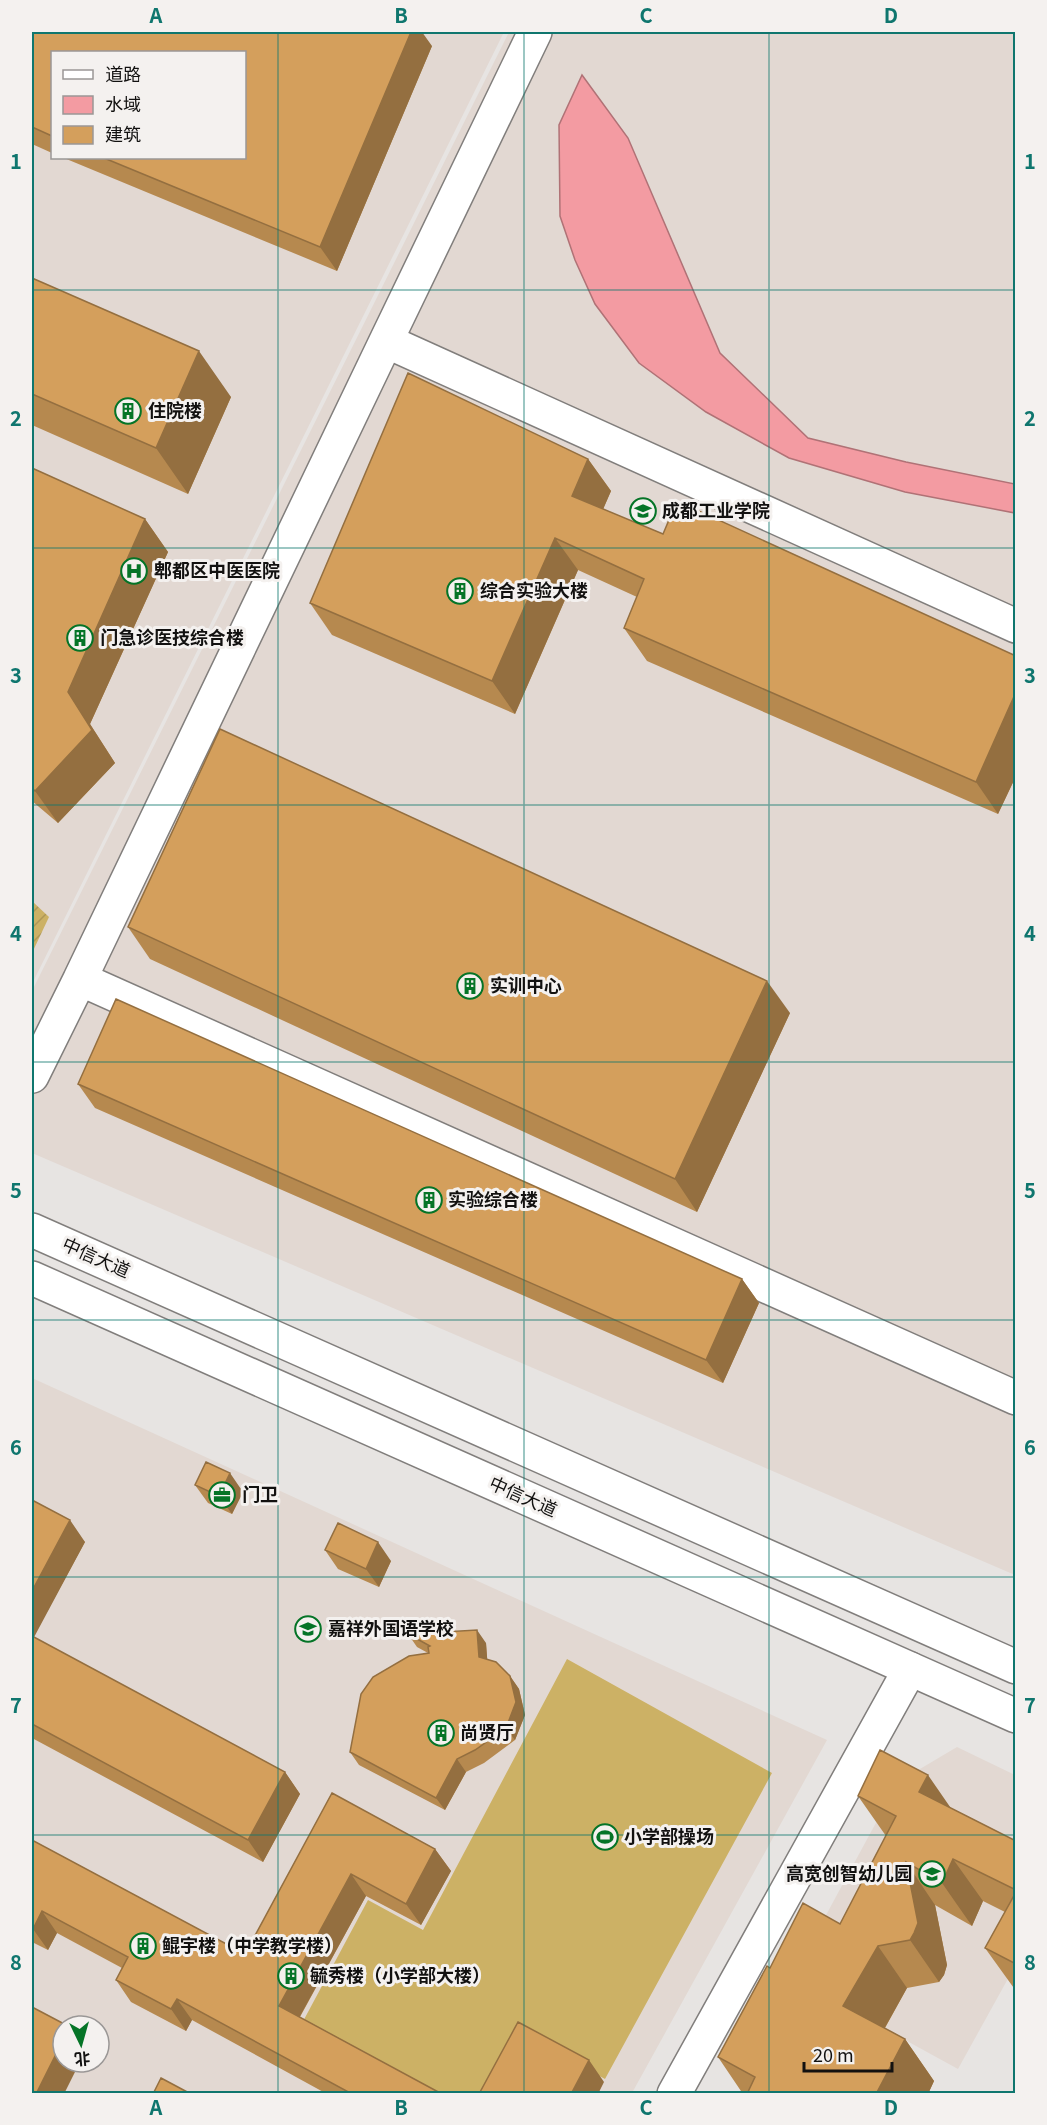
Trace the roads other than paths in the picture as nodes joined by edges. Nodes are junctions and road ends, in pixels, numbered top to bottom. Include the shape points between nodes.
1 (535, 32) edge
2 (386, 341) junction
3 (1016, 626) edge
4 (81, 979) junction
5 (32, 1076) edge
6 (32, 1230) edge
7 (32, 1278) edge
8 (1016, 1398) edge
9 (1016, 1667) edge
10 (910, 1669) junction
11 (1016, 1716) edge
12 (674, 2094) edge

1 - 2 street
2 - 3 street
2 - 4 street
4 - 5 street
4 - 8 street
6 - 9 street, 中信大道
7 - 10 street, 中信大道
10 - 11 street, 中信大道
10 - 12 street

